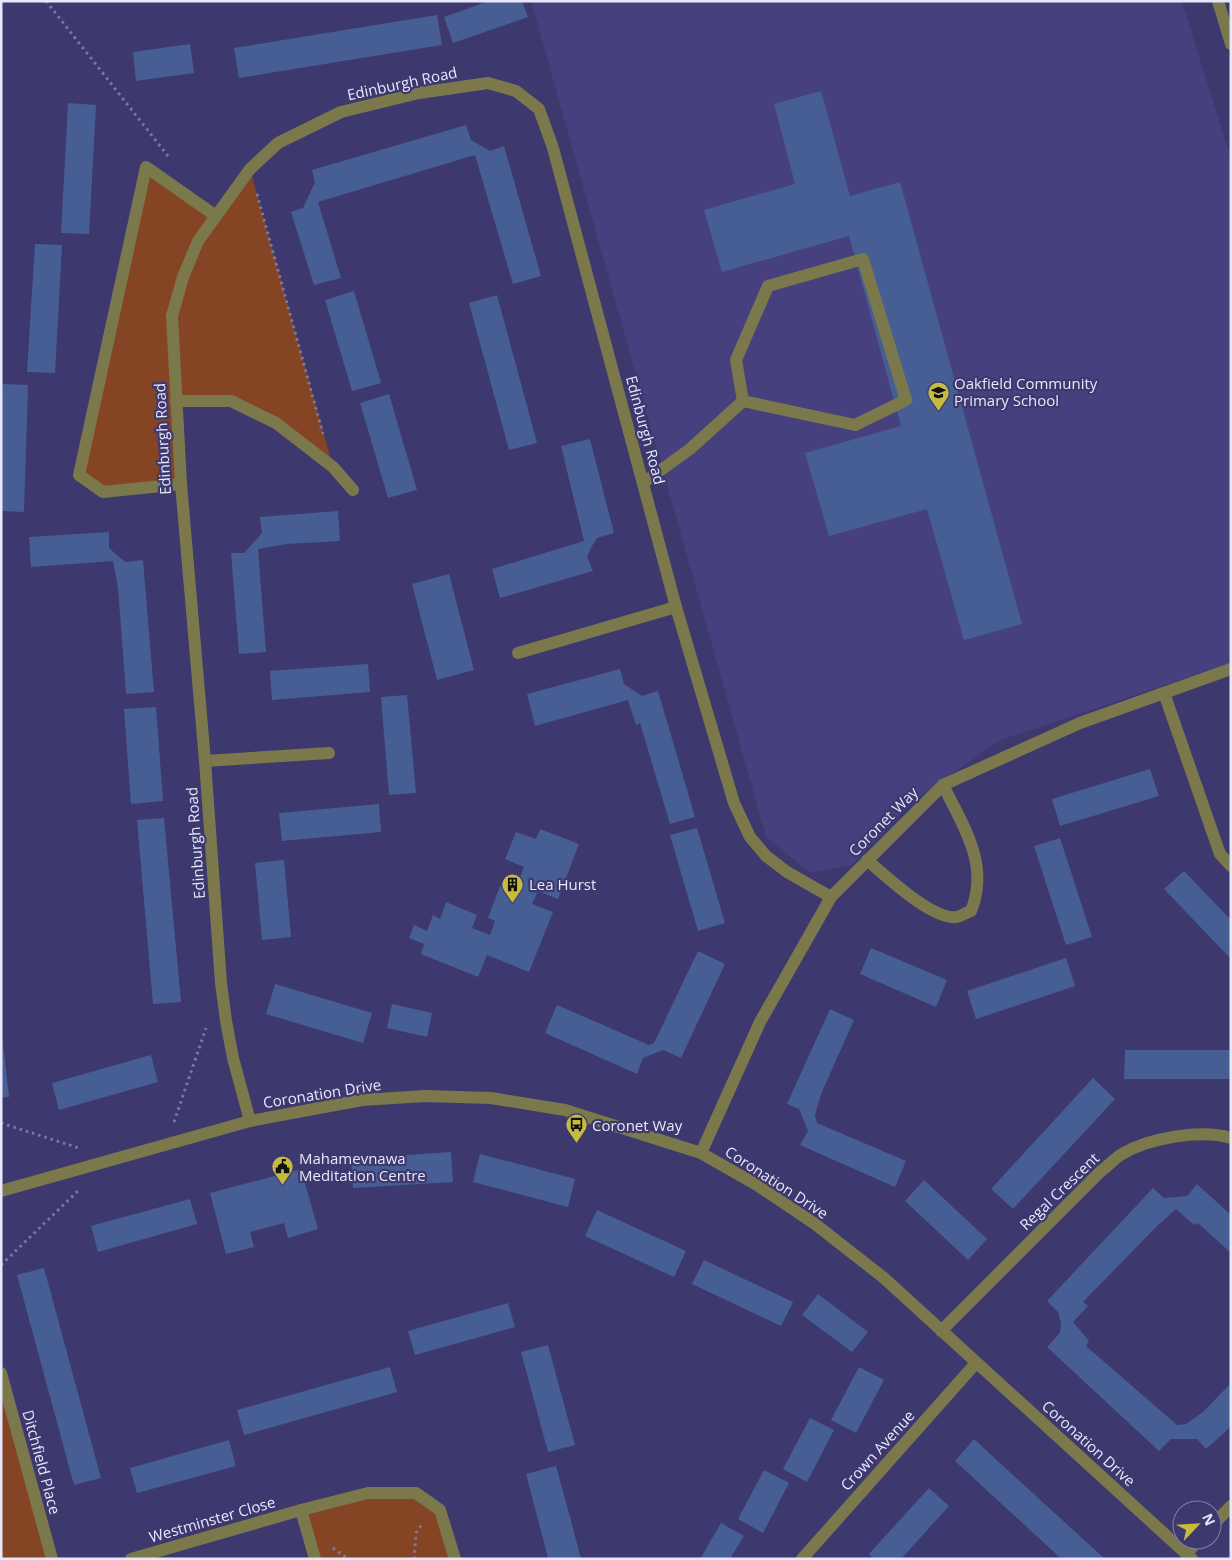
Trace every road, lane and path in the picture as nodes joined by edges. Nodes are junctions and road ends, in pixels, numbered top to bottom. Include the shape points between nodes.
1 (46, 1) edge
2 (1218, 1) edge
3 (1231, 44) edge
4 (173, 162) dead end
5 (250, 169) junction
6 (216, 216) junction
7 (176, 401) junction
8 (743, 401) junction
9 (333, 467) junction
10 (180, 484) junction
11 (644, 484) junction
12 (353, 490) dead end
13 (676, 607) junction
14 (518, 653) dead end
15 (1231, 669) edge
16 (1164, 693) junction
17 (329, 753) dead end
18 (205, 761) junction
19 (943, 785) junction
20 (867, 860) junction
21 (1231, 866) edge
22 (831, 897) junction
23 (209, 1020) dead end
24 (250, 1120) junction
25 (1, 1123) edge
26 (1231, 1138) edge
27 (167, 1143) junction
28 (701, 1153) junction
29 (112, 1158) junction
30 (85, 1185) dead end
31 (1, 1191) edge
32 (1, 1265) edge
33 (941, 1331) junction
34 (976, 1363) junction
35 (1, 1373) edge
36 (1231, 1506) edge
37 (301, 1510) junction
38 (440, 1510) junction
39 (1222, 1515) edge
40 (1189, 1556) edge
41 (52, 1559) edge
42 (131, 1559) edge
43 (314, 1559) edge
44 (414, 1559) edge
45 (455, 1559) edge
46 (802, 1559) edge

1 - 4 path
2 - 3 street
5 - 6 street, Edinburgh Road
5 - 9 path
5 - 11 street, Edinburgh Road via 278,144 342,112 375,102 488,83 516,91 539,109 553,148
6 - 7 street, Edinburgh Road via 198,241 172,316
6 - 10 street via 146,167 79,475 103,492
7 - 9 street via 231,401 276,423
7 - 10 street, Edinburgh Road
8 - 8 street via 736,360 768,286 863,259 906,400 855,426
8 - 11 street via 690,449
9 - 12 street
10 - 18 street, Edinburgh Road
11 - 13 street, Edinburgh Road
13 - 14 street
13 - 22 street, Edinburgh Road via 734,803 750,837 766,856
15 - 16 street, Coronet Way
16 - 19 street, Coronet Way via 1080,723
16 - 21 street via 1220,854
17 - 18 street
18 - 24 street, Edinburgh Road via 226,1021
19 - 20 street, Coronet Way
19 - 20 street via 974,848 977,896 971,910 956,917 936,912 906,893
20 - 22 street, Coronet Way
22 - 28 street, Coronet Way via 760,1022
23 - 27 path
24 - 27 street, Coronation Drive
24 - 28 street, Coronation Drive via 362,1100 425,1096 491,1098 565,1110
25 - 29 path
26 - 33 street, Regal Crescent via 1197,1134 1169,1138 1123,1154 1101,1171
27 - 29 street, Coronation Drive
28 - 33 street, Coronation Drive via 757,1184 815,1224 884,1278
29 - 31 street, Coronation Drive
30 - 32 path
33 - 34 street, Coronation Drive
34 - 40 street, Coronation Drive
34 - 46 street, Crown Avenue
35 - 41 street, Ditchfield Place
36 - 39 street
37 - 38 street, Westminster Close via 368,1493 416,1493
37 - 42 street, Westminster Close
37 - 43 street
38 - 44 path via 425,1520 416,1533
38 - 45 street

